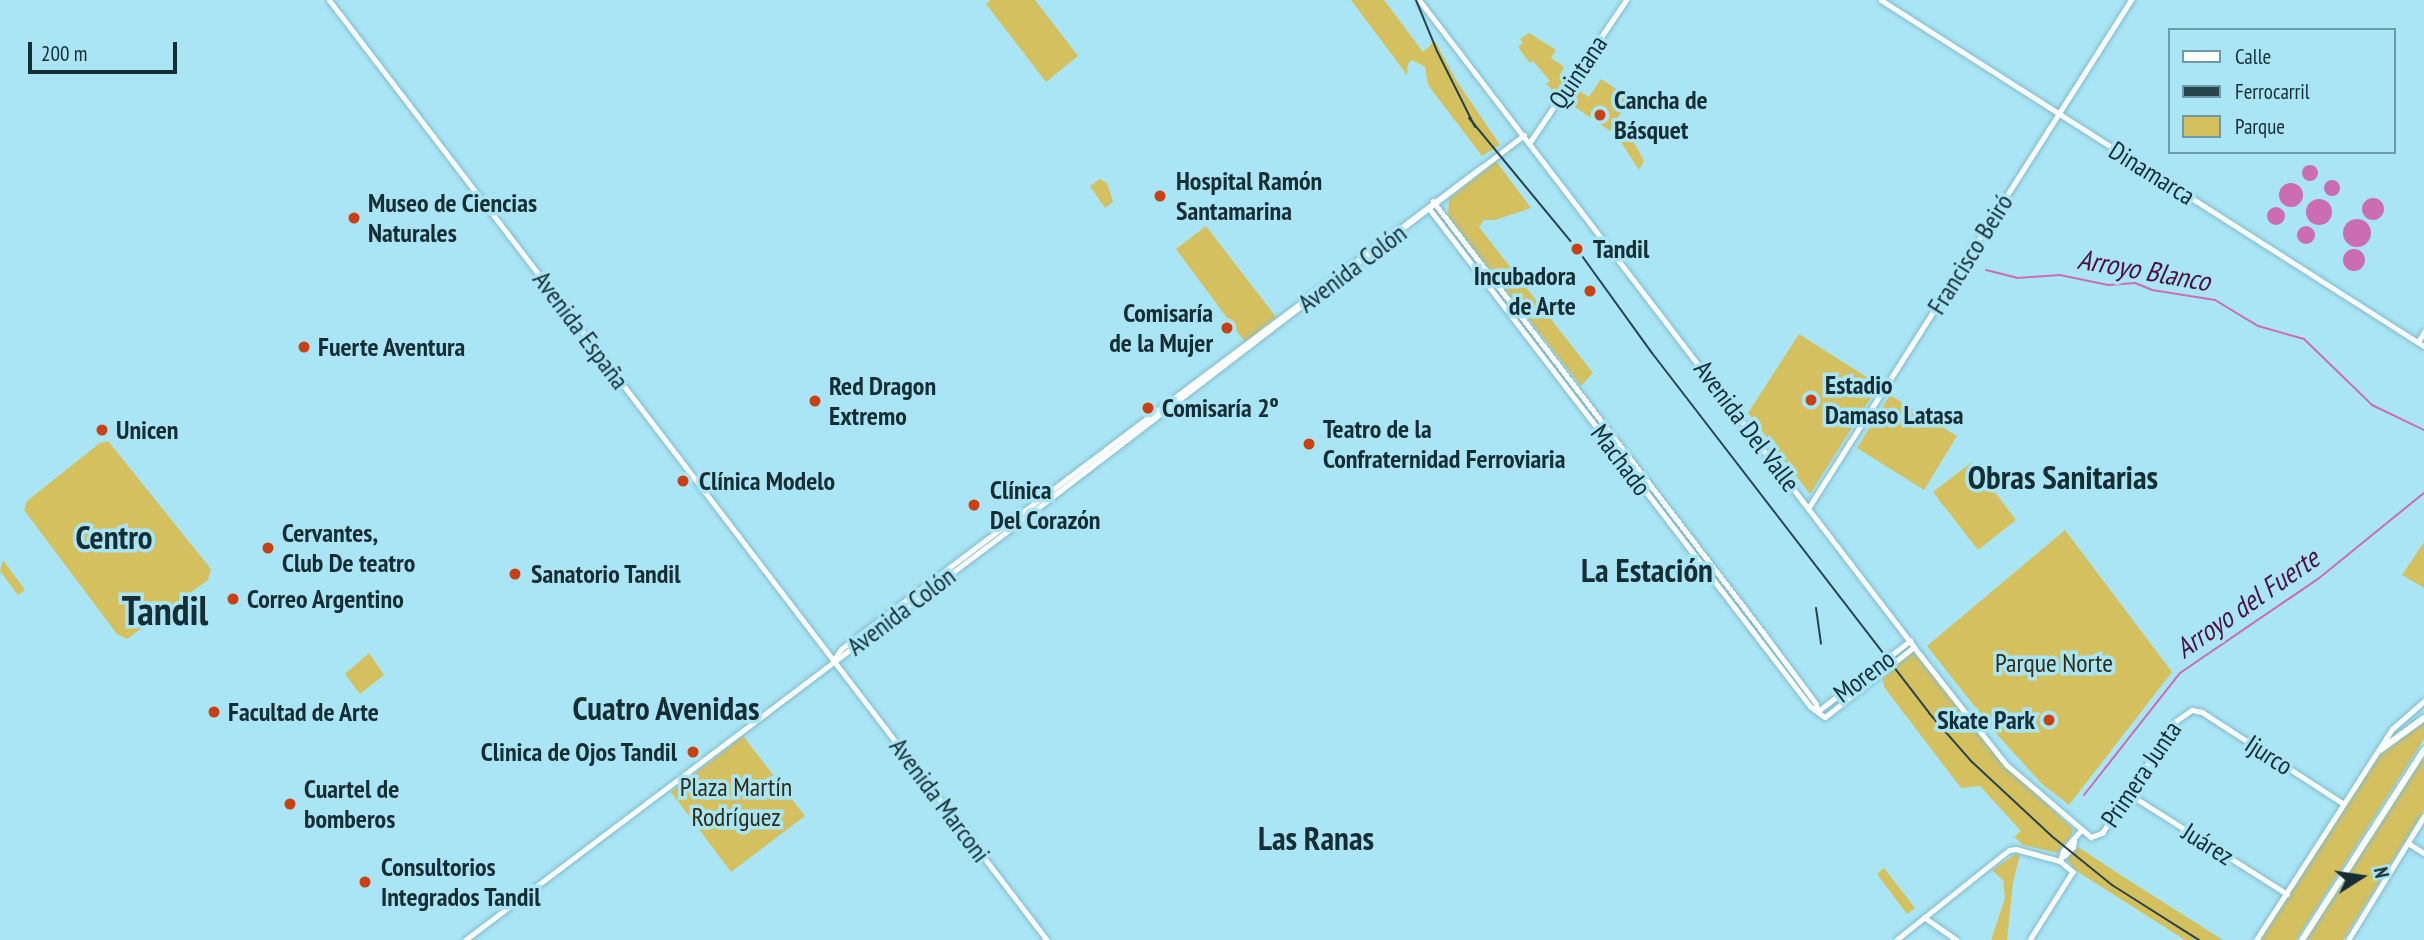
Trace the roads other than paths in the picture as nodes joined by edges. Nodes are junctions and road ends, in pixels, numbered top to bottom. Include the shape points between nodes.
1 (329, 0) edge
2 (1419, 0) edge
3 (1626, 0) edge
4 (1881, 0) edge
5 (2131, 0) edge
6 (2057, 113) junction
7 (1524, 135) junction
8 (1530, 142) junction
9 (1434, 203) junction
10 (1428, 208) junction
11 (2424, 332) edge
12 (2418, 342) junction
13 (2424, 346) edge
14 (1809, 507) junction
15 (1912, 644) junction
16 (833, 660) junction
17 (2424, 701) edge
18 (2192, 709) joint
19 (1818, 711) junction
20 (1825, 717) joint
21 (2424, 718) edge
22 (2424, 748) edge
23 (2380, 750) junction
24 (2129, 794) junction
25 (2344, 804) junction
26 (2424, 816) edge
27 (2081, 830) junction
28 (2091, 837) joint
29 (2408, 843) junction
30 (2424, 853) edge
31 (2061, 858) junction
32 (1990, 865) joint
33 (2287, 894) junction
34 (1924, 917) junction
35 (465, 940) edge
36 (1047, 940) edge
37 (1896, 940) edge
38 (1957, 940) edge
39 (2030, 940) edge
40 (2256, 940) edge
41 (2302, 940) edge
42 (2348, 940) edge

1 - 16 main road, Avenida España
2 - 7 main road, Avenida Del Valle
3 - 8 street, Quintana
4 - 6 street, Dinamarca
5 - 6 street, Francisco Beiró
6 - 12 street, Dinamarca
6 - 14 street, Francisco Beiró
7 - 8 main road, Avenida Del Valle
7 - 9 main road, Avenida Colón
8 - 14 main road, Avenida Del Valle
9 - 10 main road, Avenida Colón
9 - 19 street, Machado
10 - 16 main road, Avenida Colón
10 - 19 street, Machado
11 - 12 street
12 - 13 street, Dinamarca
14 - 15 main road, Avenida Del Valle
15 - 19 street, Moreno
15 - 20 street, Moreno
15 - 27 street, Avenida Del Valle via 2007,765
16 - 35 main road, Avenida Colón
16 - 36 main road, Avenida Marconi
17 - 23 main road via 2393,727
18 - 24 street, Primera Junta via 2176,721
18 - 25 street, Ijurco
19 - 20 street, Machado
21 - 23 highway
22 - 41 highway
23 - 25 main road
24 - 28 street, Primera Junta via 2102,833
24 - 33 street, Juárez
25 - 33 main road
26 - 29 main road
27 - 28 street, Avenida Del Valle
27 - 31 street, Primera Junta
29 - 30 street
29 - 42 main road
31 - 32 street via 2013,849
31 - 39 street via 2073,872
32 - 34 main road
33 - 40 main road
34 - 37 main road
34 - 38 street

